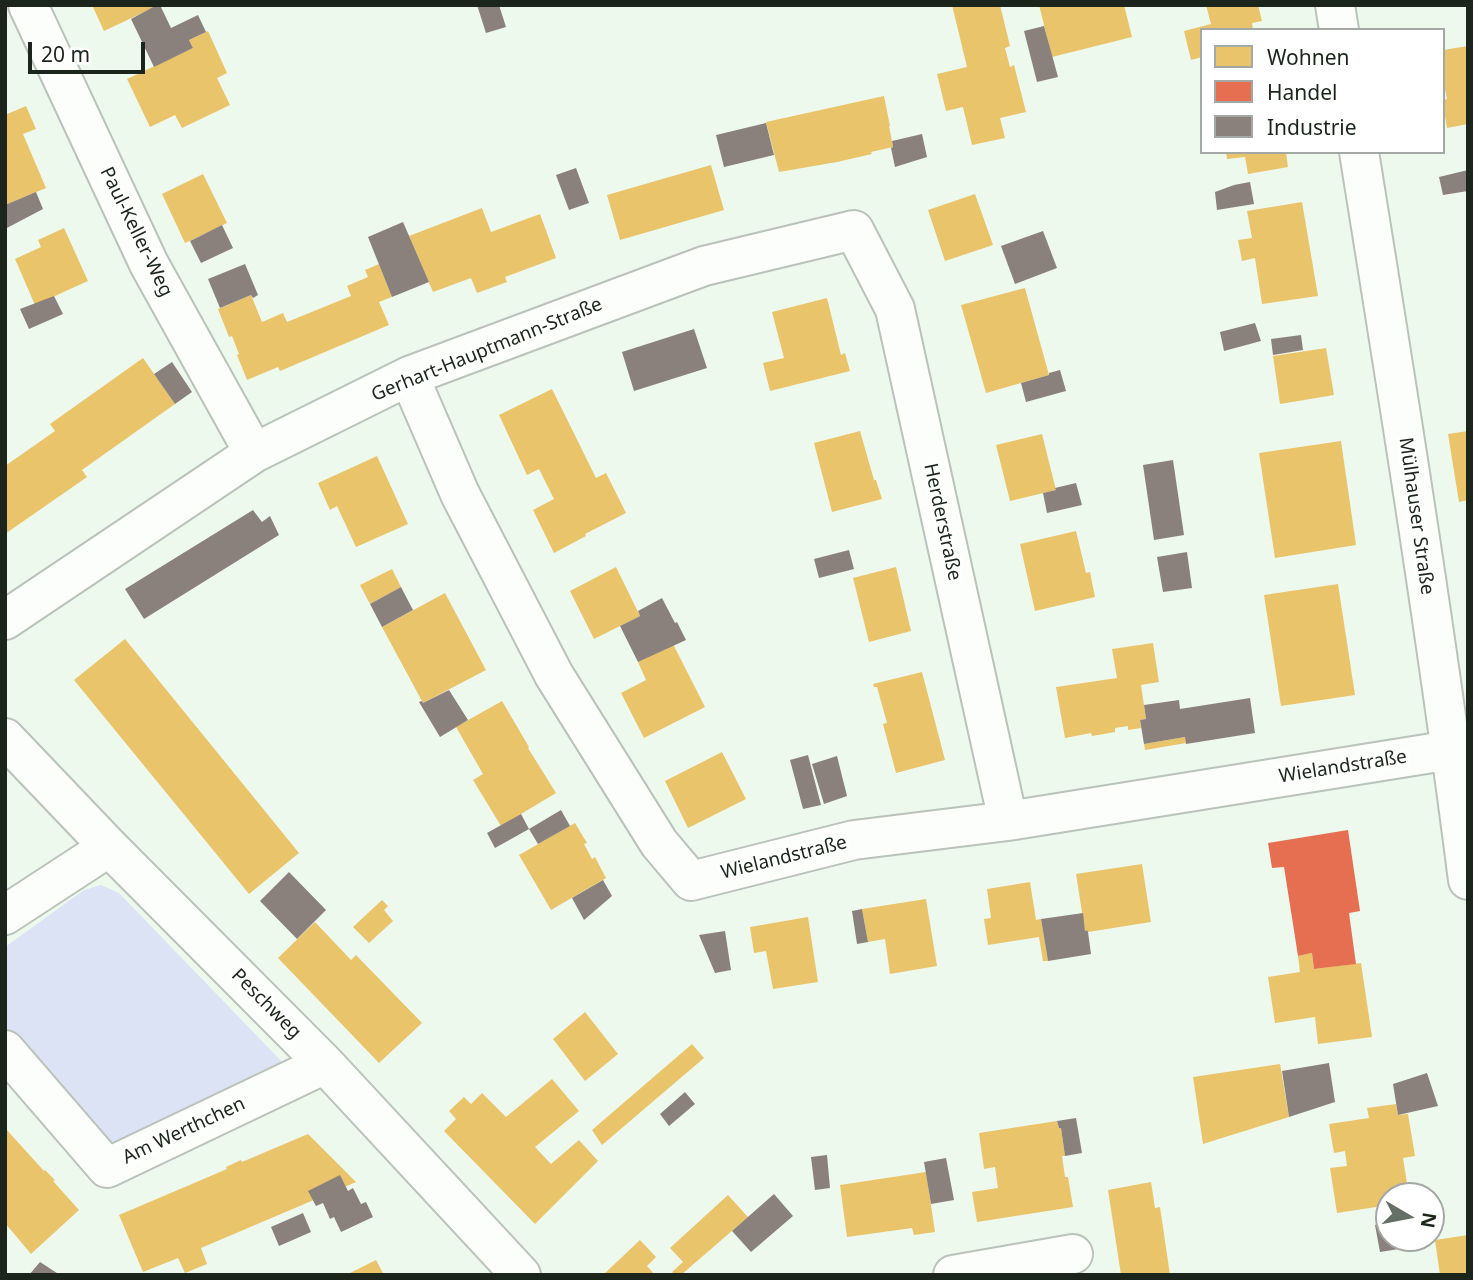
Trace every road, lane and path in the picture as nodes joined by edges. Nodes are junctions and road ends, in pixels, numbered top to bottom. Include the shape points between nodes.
1 (28, 5) edge
2 (1335, 5) edge
3 (1339, 28) edge
4 (1359, 154) edge
5 (854, 230) joint
6 (409, 376) junction
7 (254, 453) junction
8 (5, 620) edge
9 (5, 738) edge
10 (1459, 747) edge
11 (1008, 821) junction
12 (109, 847) junction
13 (1468, 880) edge
14 (5, 915) edge
15 (5, 1049) edge
16 (325, 1064) junction
17 (1073, 1254) dead end
18 (521, 1275) edge
19 (953, 1275) edge

1 - 7 street, Paul-Keller-Weg via 149,264
2 - 3 street
4 - 10 street, Mülhauser Straße
5 - 6 street, Gerhart-Hauptmann-Straße via 704,266
5 - 11 street, Herderstraße via 895,309
6 - 7 street, Gerhart-Hauptmann-Straße
6 - 11 street, Wielandstraße via 460,494 554,675 659,844 691,881 854,840
7 - 8 street, Gerhart-Hauptmann-Straße
9 - 12 street, Peschweg
10 - 11 street, Wielandstraße
10 - 13 street, Mülhauser Straße
12 - 14 street
12 - 16 street, Peschweg
15 - 16 street, Am Werthchen via 107,1168
16 - 18 street, Peschweg
17 - 19 street

